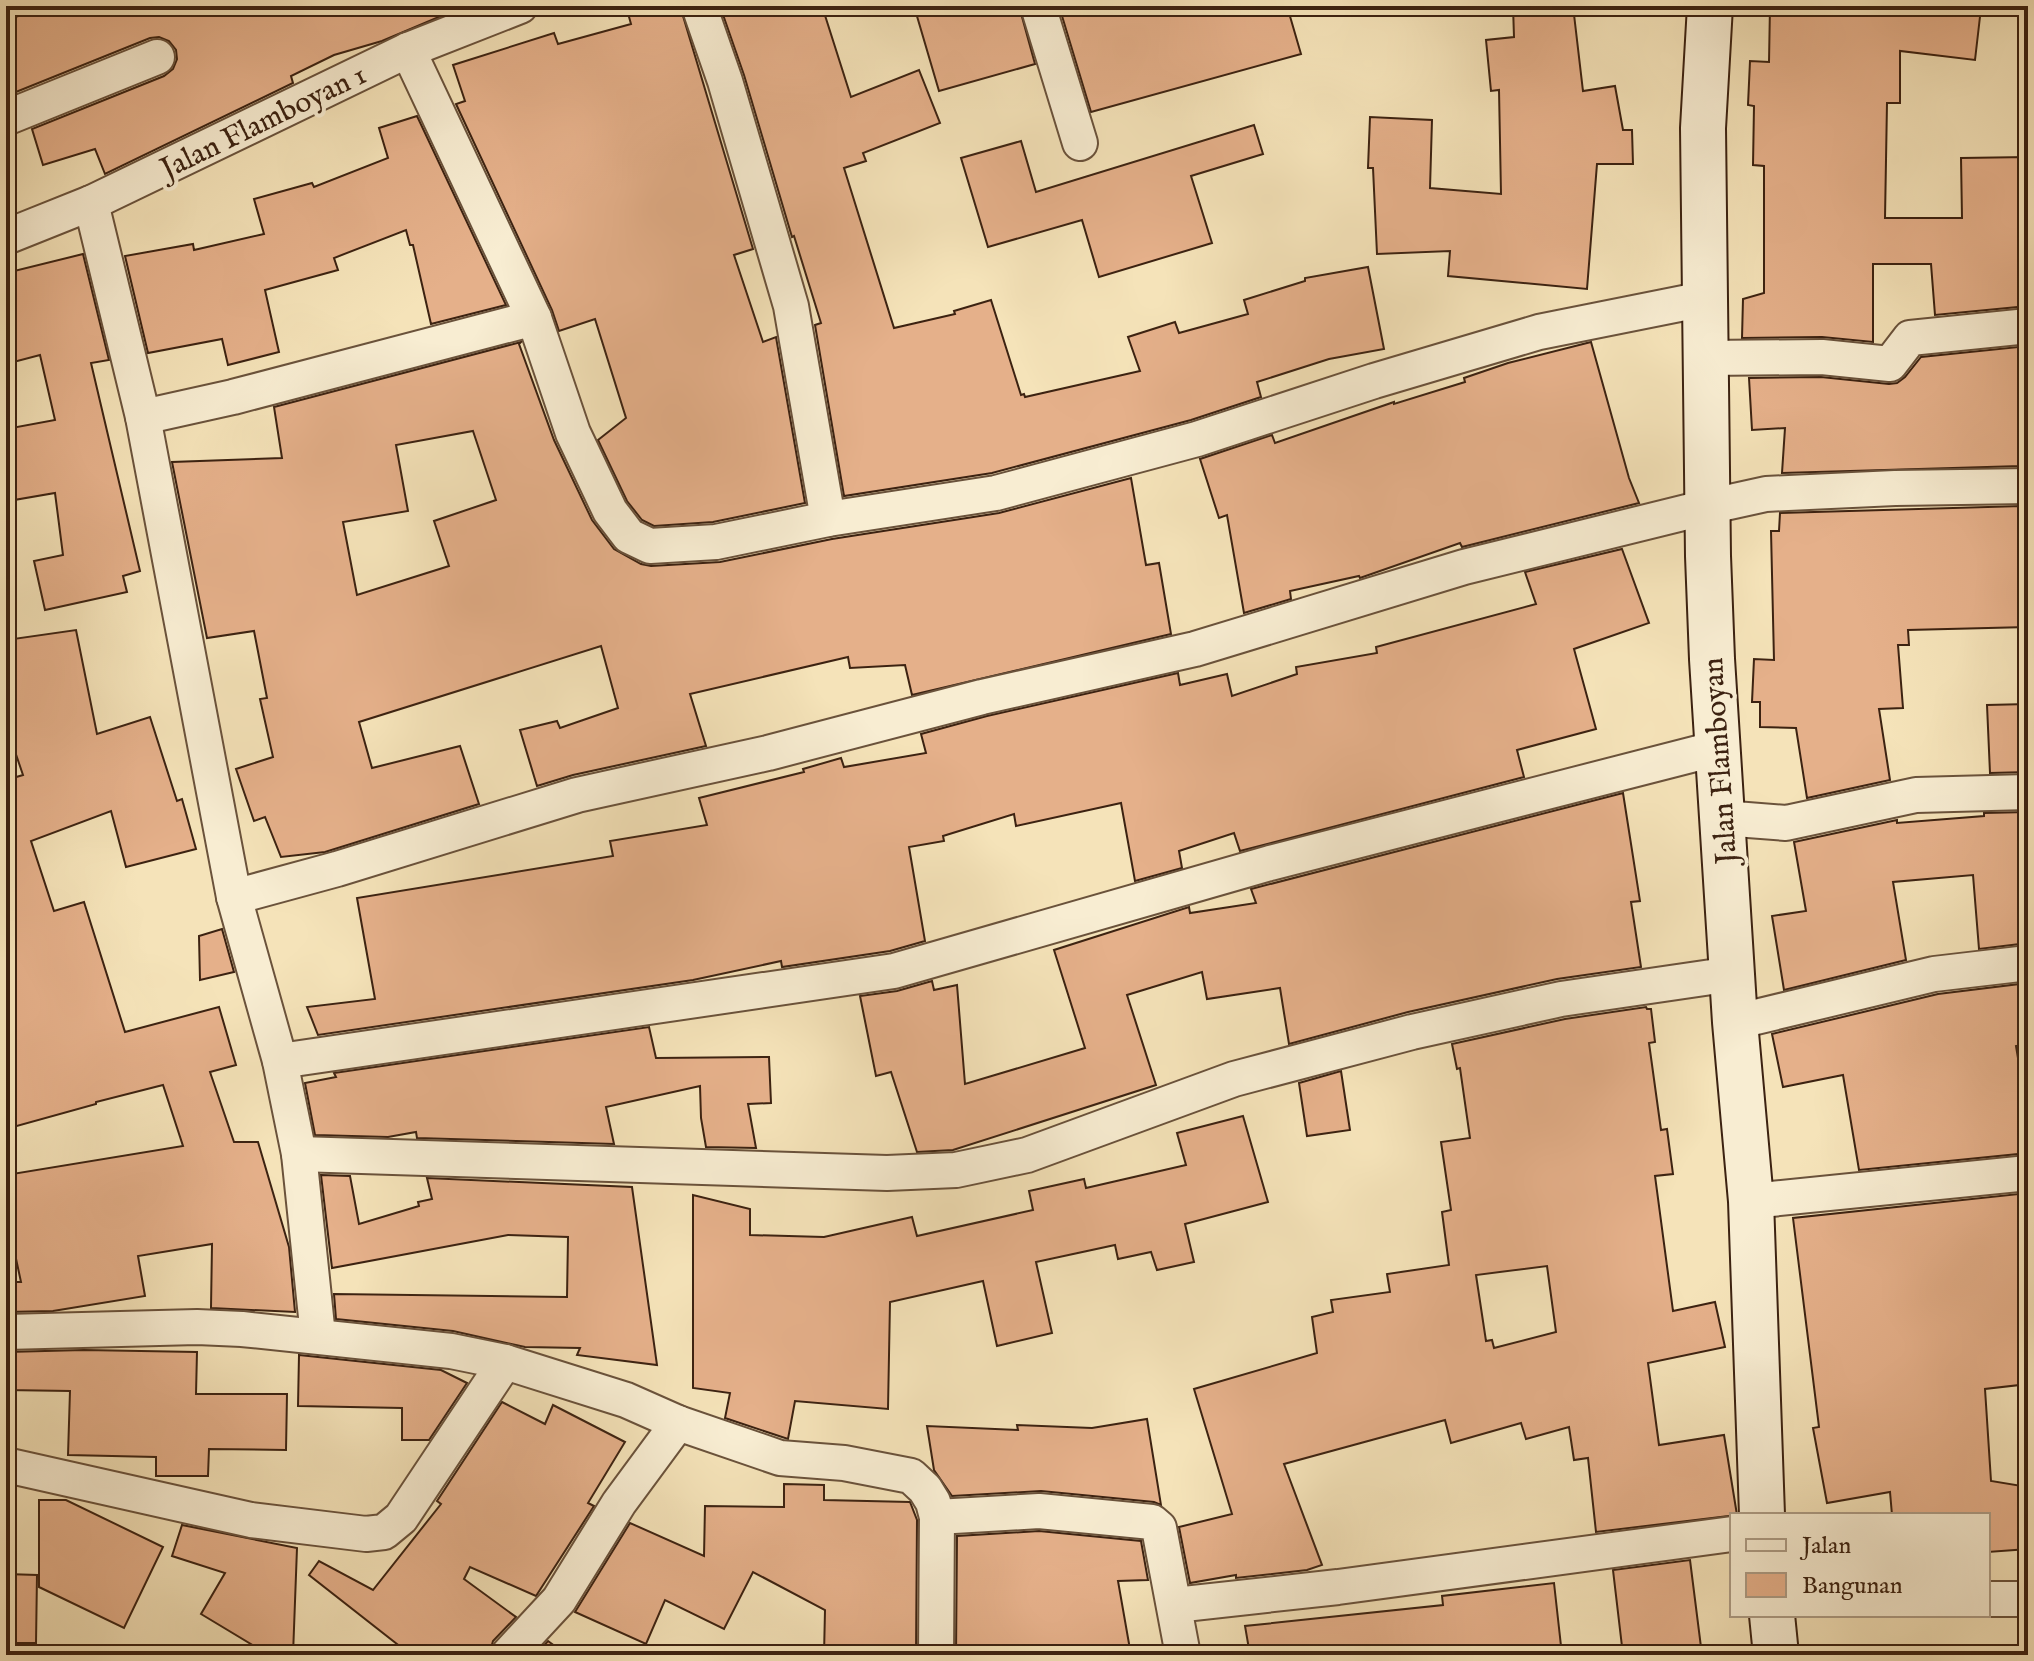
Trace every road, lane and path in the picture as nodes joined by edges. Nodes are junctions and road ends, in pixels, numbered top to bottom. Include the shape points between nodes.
1 (520, 6) edge
2 (699, 6) edge
3 (1038, 6) edge
4 (1710, 6) edge
5 (408, 50) junction
6 (157, 57) dead end
7 (6, 118) edge
8 (1080, 143) dead end
9 (91, 203) junction
10 (6, 237) edge
11 (1704, 299) junction
12 (534, 318) junction
13 (2028, 326) edge
14 (1705, 358) junction
15 (143, 417) junction
16 (2028, 486) edge
17 (1707, 507) junction
18 (828, 519) junction
19 (1718, 748) junction
20 (2028, 792) edge
21 (1722, 818) junction
22 (234, 897) junction
23 (2028, 963) edge
24 (1732, 974) junction
25 (1735, 1022) junction
26 (280, 1061) junction
27 (299, 1154) junction
28 (2028, 1173) edge
29 (1751, 1201) junction
30 (6, 1332) edge
31 (318, 1336) junction
32 (505, 1362) junction
33 (678, 1423) junction
34 (6, 1465) edge
35 (1762, 1513) edge
36 (937, 1517) junction
37 (1730, 1534) edge
38 (1990, 1599) edge
39 (2028, 1599) edge
40 (1175, 1605) junction
41 (1772, 1617) edge
42 (508, 1655) edge
43 (936, 1655) edge
44 (1183, 1655) edge
45 (1776, 1655) edge

1 - 5 street, Jalan Flamboyan 1
2 - 18 street via 791,306
3 - 8 street
4 - 11 street, Jalan Flamboyan via 1703,128
5 - 9 street, Jalan Flamboyan 1
5 - 12 street
6 - 7 street
9 - 10 street, Jalan Flamboyan 1
9 - 15 street
11 - 14 street, Jalan Flamboyan
11 - 18 street via 1539,332 1197,439 996,493
12 - 15 street
12 - 18 street via 573,433 610,511 629,536 650,546 716,542
13 - 14 street via 1910,338 1890,364 1822,357
14 - 17 street, Jalan Flamboyan
15 - 22 street
16 - 17 street via 1766,494
17 - 19 street, Jalan Flamboyan
17 - 22 street via 1464,567 1195,649 577,795
19 - 21 street, Jalan Flamboyan
19 - 26 street via 1270,863 894,971
20 - 21 street via 1916,795 1786,823
21 - 24 street, Jalan Flamboyan
22 - 26 street
23 - 25 street via 1934,974
24 - 25 street, Jalan Flamboyan
24 - 27 street via 1561,999 1412,1032 1234,1079 1027,1155 956,1170 887,1173
25 - 29 street, Jalan Flamboyan
26 - 27 street
27 - 31 street
28 - 29 street
29 - 35 street, Jalan Flamboyan
30 - 31 street via 197,1327
31 - 32 street
32 - 33 street via 626,1400
32 - 34 street via 401,1518 384,1532 251,1520
33 - 36 street via 780,1458 911,1476 925,1489
33 - 42 street via 619,1503 559,1600
36 - 40 street via 1039,1511 1152,1522 1159,1528
36 - 43 street
37 - 40 street
38 - 39 street
40 - 44 street
41 - 45 street

